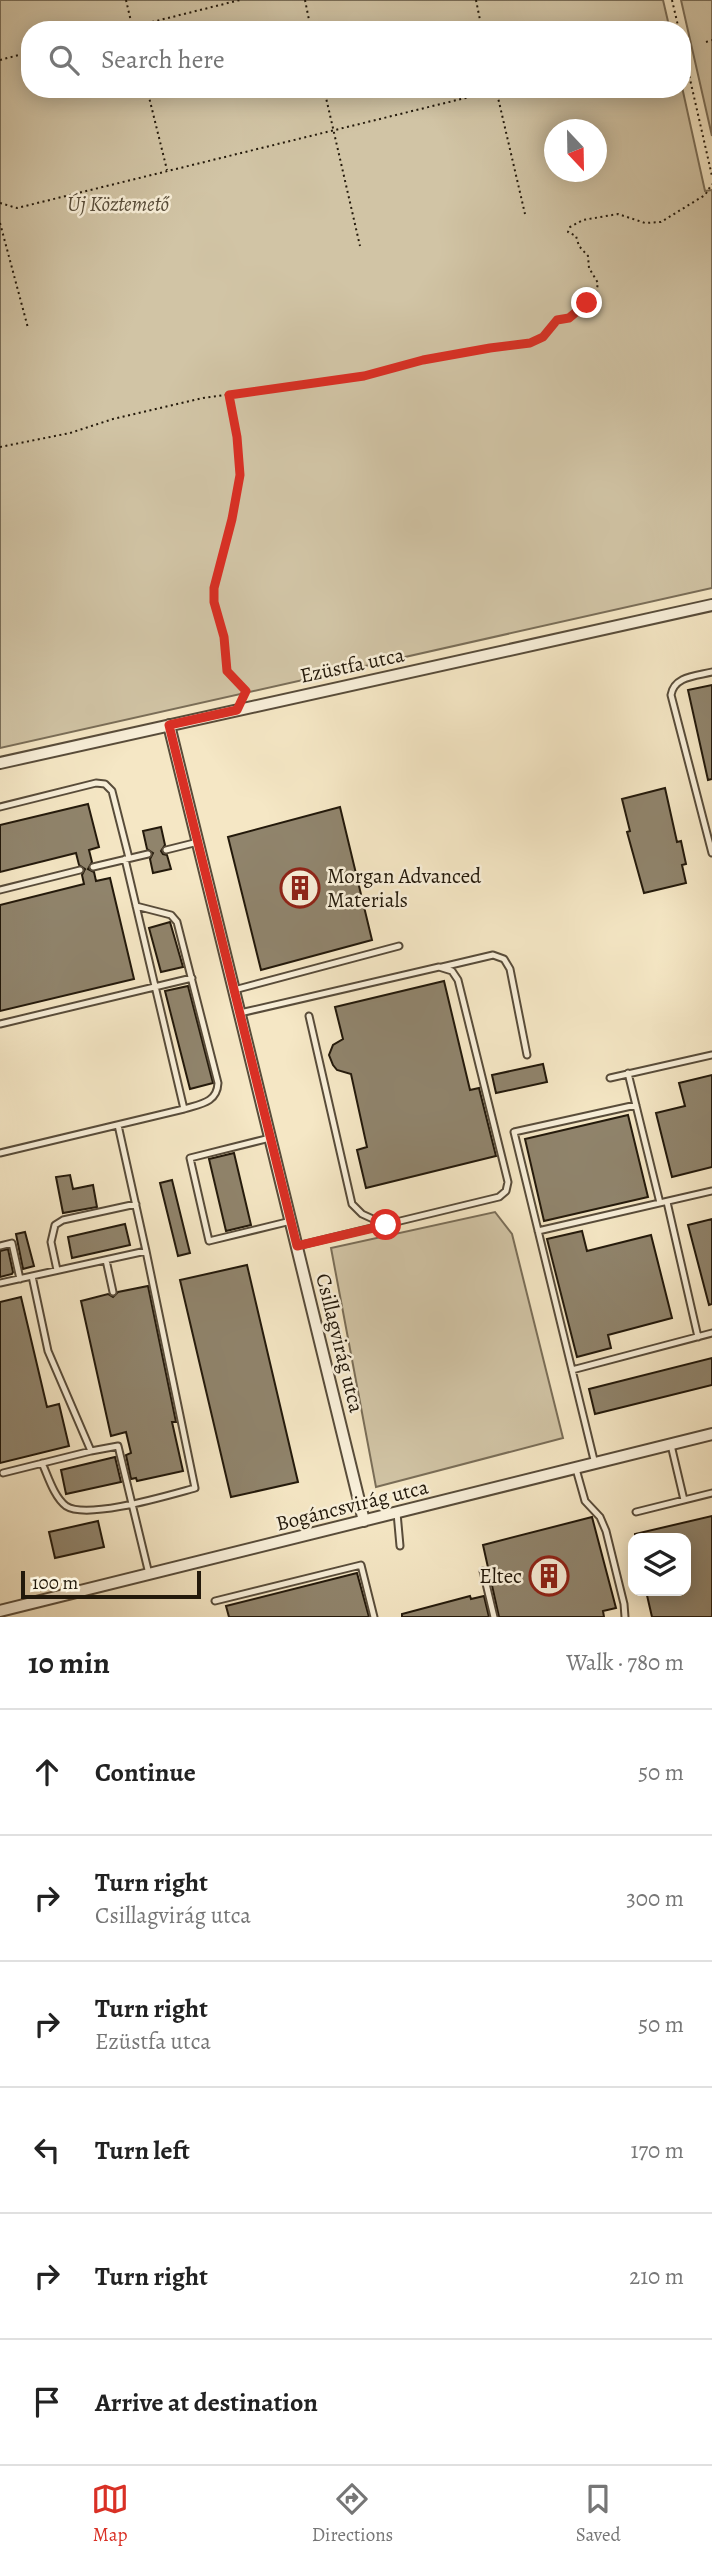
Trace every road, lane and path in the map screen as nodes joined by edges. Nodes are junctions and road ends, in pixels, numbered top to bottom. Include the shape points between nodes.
1 (126, 0) edge
2 (240, 0) edge
3 (305, 0) edge
4 (476, 0) edge
5 (672, 0) edge
6 (130, 21) edge
7 (159, 21) edge
8 (309, 21) edge
9 (480, 21) edge
10 (677, 21) edge
11 (712, 40) edge
12 (706, 41) dead end
13 (21, 54) edge
14 (0, 60) edge
15 (691, 83) edge
16 (149, 98) edge
17 (326, 98) edge
18 (464, 98) edge
19 (498, 98) edge
20 (334, 130) junction
21 (167, 171) junction
22 (712, 176) edge
23 (712, 184) edge
24 (0, 203) edge
25 (525, 214) dead end
26 (0, 223) edge
27 (360, 246) dead end
28 (28, 328) dead end
29 (229, 395) junction
30 (0, 447) edge
31 (712, 606) edge
32 (712, 672) edge
33 (237, 710) junction
34 (169, 725) junction
35 (0, 763) edge
36 (0, 807) edge
37 (198, 842) junction
38 (166, 850) dead end
39 (712, 853) edge
40 (148, 854) dead end
41 (127, 859) junction
42 (93, 867) dead end
43 (80, 870) dead end
44 (0, 890) edge
45 (136, 906) junction
46 (399, 946) dead end
47 (439, 967) junction
48 (192, 978) junction
49 (155, 986) junction
50 (234, 990) junction
51 (240, 1013) junction
52 (309, 1016) dead end
53 (0, 1024) edge
54 (527, 1055) dead end
55 (712, 1055) edge
56 (628, 1073) junction
57 (610, 1078) dead end
58 (636, 1105) junction
59 (184, 1109) junction
60 (118, 1125) junction
61 (270, 1138) junction
62 (0, 1153) edge
63 (712, 1191) edge
64 (663, 1202) junction
65 (136, 1204) junction
66 (291, 1221) junction
67 (386, 1225) junction
68 (538, 1231) junction
69 (0, 1246) edge
70 (297, 1246) junction
71 (146, 1251) junction
72 (106, 1259) junction
73 (57, 1270) junction
74 (32, 1276) junction
75 (20, 1279) junction
76 (0, 1283) edge
77 (113, 1292) dead end
78 (712, 1333) edge
79 (698, 1337) junction
80 (572, 1370) junction
81 (712, 1434) edge
82 (671, 1445) junction
83 (91, 1451) junction
84 (42, 1463) junction
85 (595, 1465) junction
86 (576, 1469) junction
87 (3, 1473) dead end
88 (712, 1493) edge
89 (684, 1500) junction
90 (132, 1504) junction
91 (397, 1513) junction
92 (636, 1513) dead end
93 (364, 1521) junction
94 (400, 1546) dead end
95 (483, 1571) dead end
96 (149, 1574) junction
97 (215, 1601) dead end
98 (0, 1611) edge
99 (374, 1617) edge
100 (494, 1617) edge
101 (625, 1617) edge

1 - 6 path
2 - 7 path
3 - 8 path
4 - 9 path
5 - 10 path
11 - 12 path
13 - 14 path
15 - 22 path
16 - 21 path
17 - 20 path
18 - 20 path
19 - 25 path
20 - 21 path
20 - 27 path
21 - 24 path via 17,208
23 - 29 path via 705,195 662,222 645,223 618,214 575,223 568,231 576,236 598,283 594,298 569,318 557,320 537,341 423,360 364,376
26 - 28 path
29 - 30 path
29 - 33 path via 240,475 214,595 227,671 246,691
31 - 33 street, Ezüstfa utca
32 - 39 lane via 679,680 671,695
33 - 34 street, Ezüstfa utca
34 - 35 street, Ezüstfa utca
34 - 37 street, Csillagvirág utca
36 - 41 lane via 105,784 112,791
37 - 38 lane
37 - 50 street, Csillagvirág utca
40 - 41 lane
41 - 42 lane
41 - 45 lane
43 - 44 lane
45 - 48 lane via 171,915
45 - 49 lane
46 - 50 lane
47 - 51 lane
47 - 54 lane via 493,955 504,959 510,969
47 - 67 lane via 452,971 458,980 508,1187 499,1197
48 - 49 lane
48 - 59 lane via 218,1083 210,1101
49 - 53 lane
49 - 59 lane
50 - 51 street, Csillagvirág utca
51 - 61 street, Csillagvirág utca
52 - 67 lane via 352,1204
55 - 56 lane
56 - 57 lane
56 - 58 lane
58 - 64 lane
58 - 68 lane via 514,1132
59 - 60 lane
60 - 62 lane
60 - 65 lane
61 - 66 street, Csillagvirág utca
61 - 66 lane via 190,1158 209,1241
63 - 64 lane
64 - 68 lane
64 - 79 lane
65 - 71 lane
65 - 73 lane via 55,1225 51,1242
66 - 70 street, Csillagvirág utca
67 - 70 lane
68 - 80 lane
69 - 75 lane via 12,1243
70 - 93 street, Csillagvirág utca
71 - 72 lane
71 - 90 lane via 195,1488
72 - 73 lane
72 - 77 lane
73 - 74 lane
74 - 75 lane
74 - 83 lane via 48,1351
75 - 76 lane
78 - 79 lane
79 - 80 lane
80 - 85 lane
81 - 82 street, Bogáncsvirág utca
82 - 85 street, Bogáncsvirág utca
82 - 89 lane
83 - 84 lane
83 - 90 lane via 118,1446
84 - 87 lane
84 - 90 lane via 59,1498 72,1508
85 - 86 street, Bogáncsvirág utca
86 - 91 street, Bogáncsvirág utca
86 - 101 lane via 586,1501 606,1531
88 - 89 lane
89 - 92 lane
90 - 96 lane
91 - 93 street, Bogáncsvirág utca
91 - 94 lane
93 - 96 street, Bogáncsvirág utca
95 - 100 lane
96 - 98 street, Bogáncsvirág utca
97 - 99 lane via 361,1565

